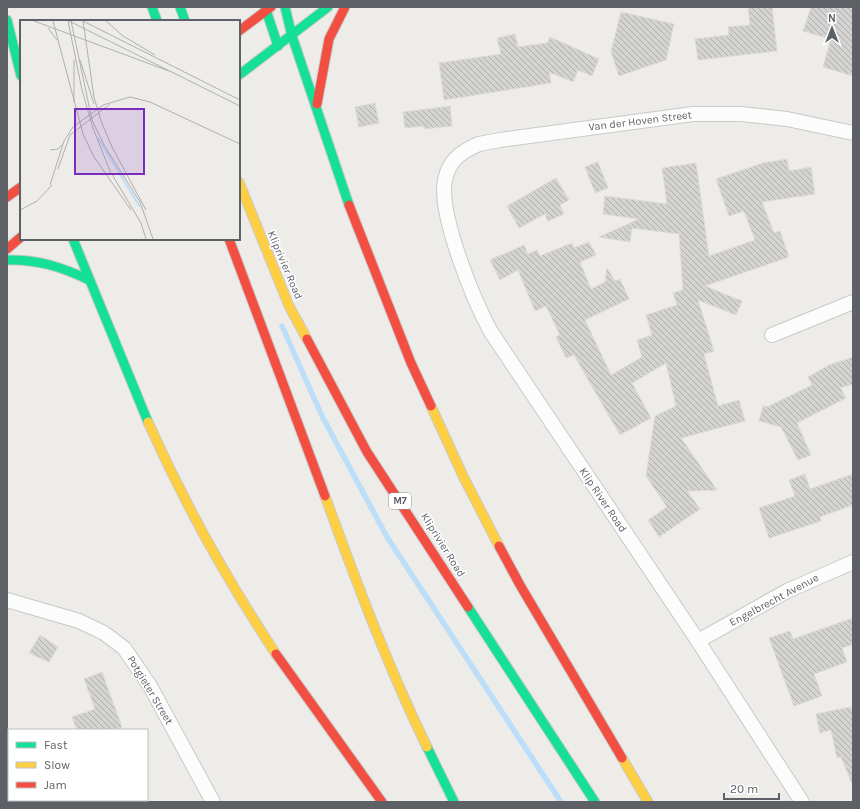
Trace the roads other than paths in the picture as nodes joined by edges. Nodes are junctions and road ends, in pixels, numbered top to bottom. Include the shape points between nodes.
1 (152, 7) edge
2 (180, 7) edge
3 (284, 7) edge
4 (328, 7) edge
5 (345, 7) edge
6 (267, 8) edge
7 (7, 20) edge
8 (157, 20) edge
9 (184, 20) edge
10 (240, 30) edge
11 (292, 36) junction
12 (278, 46) junction
13 (20, 72) edge
14 (240, 74) edge
15 (316, 109) junction
16 (853, 133) edge
17 (445, 180) joint
18 (240, 184) edge
19 (20, 188) edge
20 (7, 197) edge
21 (20, 238) edge
22 (73, 240) edge
23 (230, 240) edge
24 (7, 249) edge
25 (7, 260) edge
26 (89, 280) junction
27 (853, 302) edge
28 (772, 335) dead end
29 (853, 562) edge
30 (7, 600) edge
31 (698, 641) junction
32 (213, 802) edge
33 (382, 802) edge
34 (454, 802) edge
35 (595, 802) edge
36 (648, 802) edge
37 (802, 802) edge

1 - 8 main road
2 - 9 main road
3 - 11 main road
4 - 11 main road
5 - 15 main road via 329,39
6 - 10 main road
6 - 12 main road
7 - 13 main road
11 - 12 main road
11 - 15 main road
12 - 14 main road
15 - 36 main road via 383,297 462,476 520,585
16 - 17 street, Van der Hoven Street via 812,123 741,114 670,116 479,144 458,154
17 - 31 street, Klip River Road via 446,205 478,309
18 - 35 main road, Kliprivier Road / M7 via 289,306 367,452
19 - 20 main road
21 - 24 main road
22 - 26 main road
23 - 34 main road via 381,647
25 - 26 main road via 43,261
26 - 33 main road via 190,512 241,601
27 - 28 street
29 - 31 street, Engelbrecht Avenue via 787,591
30 - 32 street, Potgieter Street via 78,621 104,633 124,648 150,686
31 - 37 street, Klip River Road

